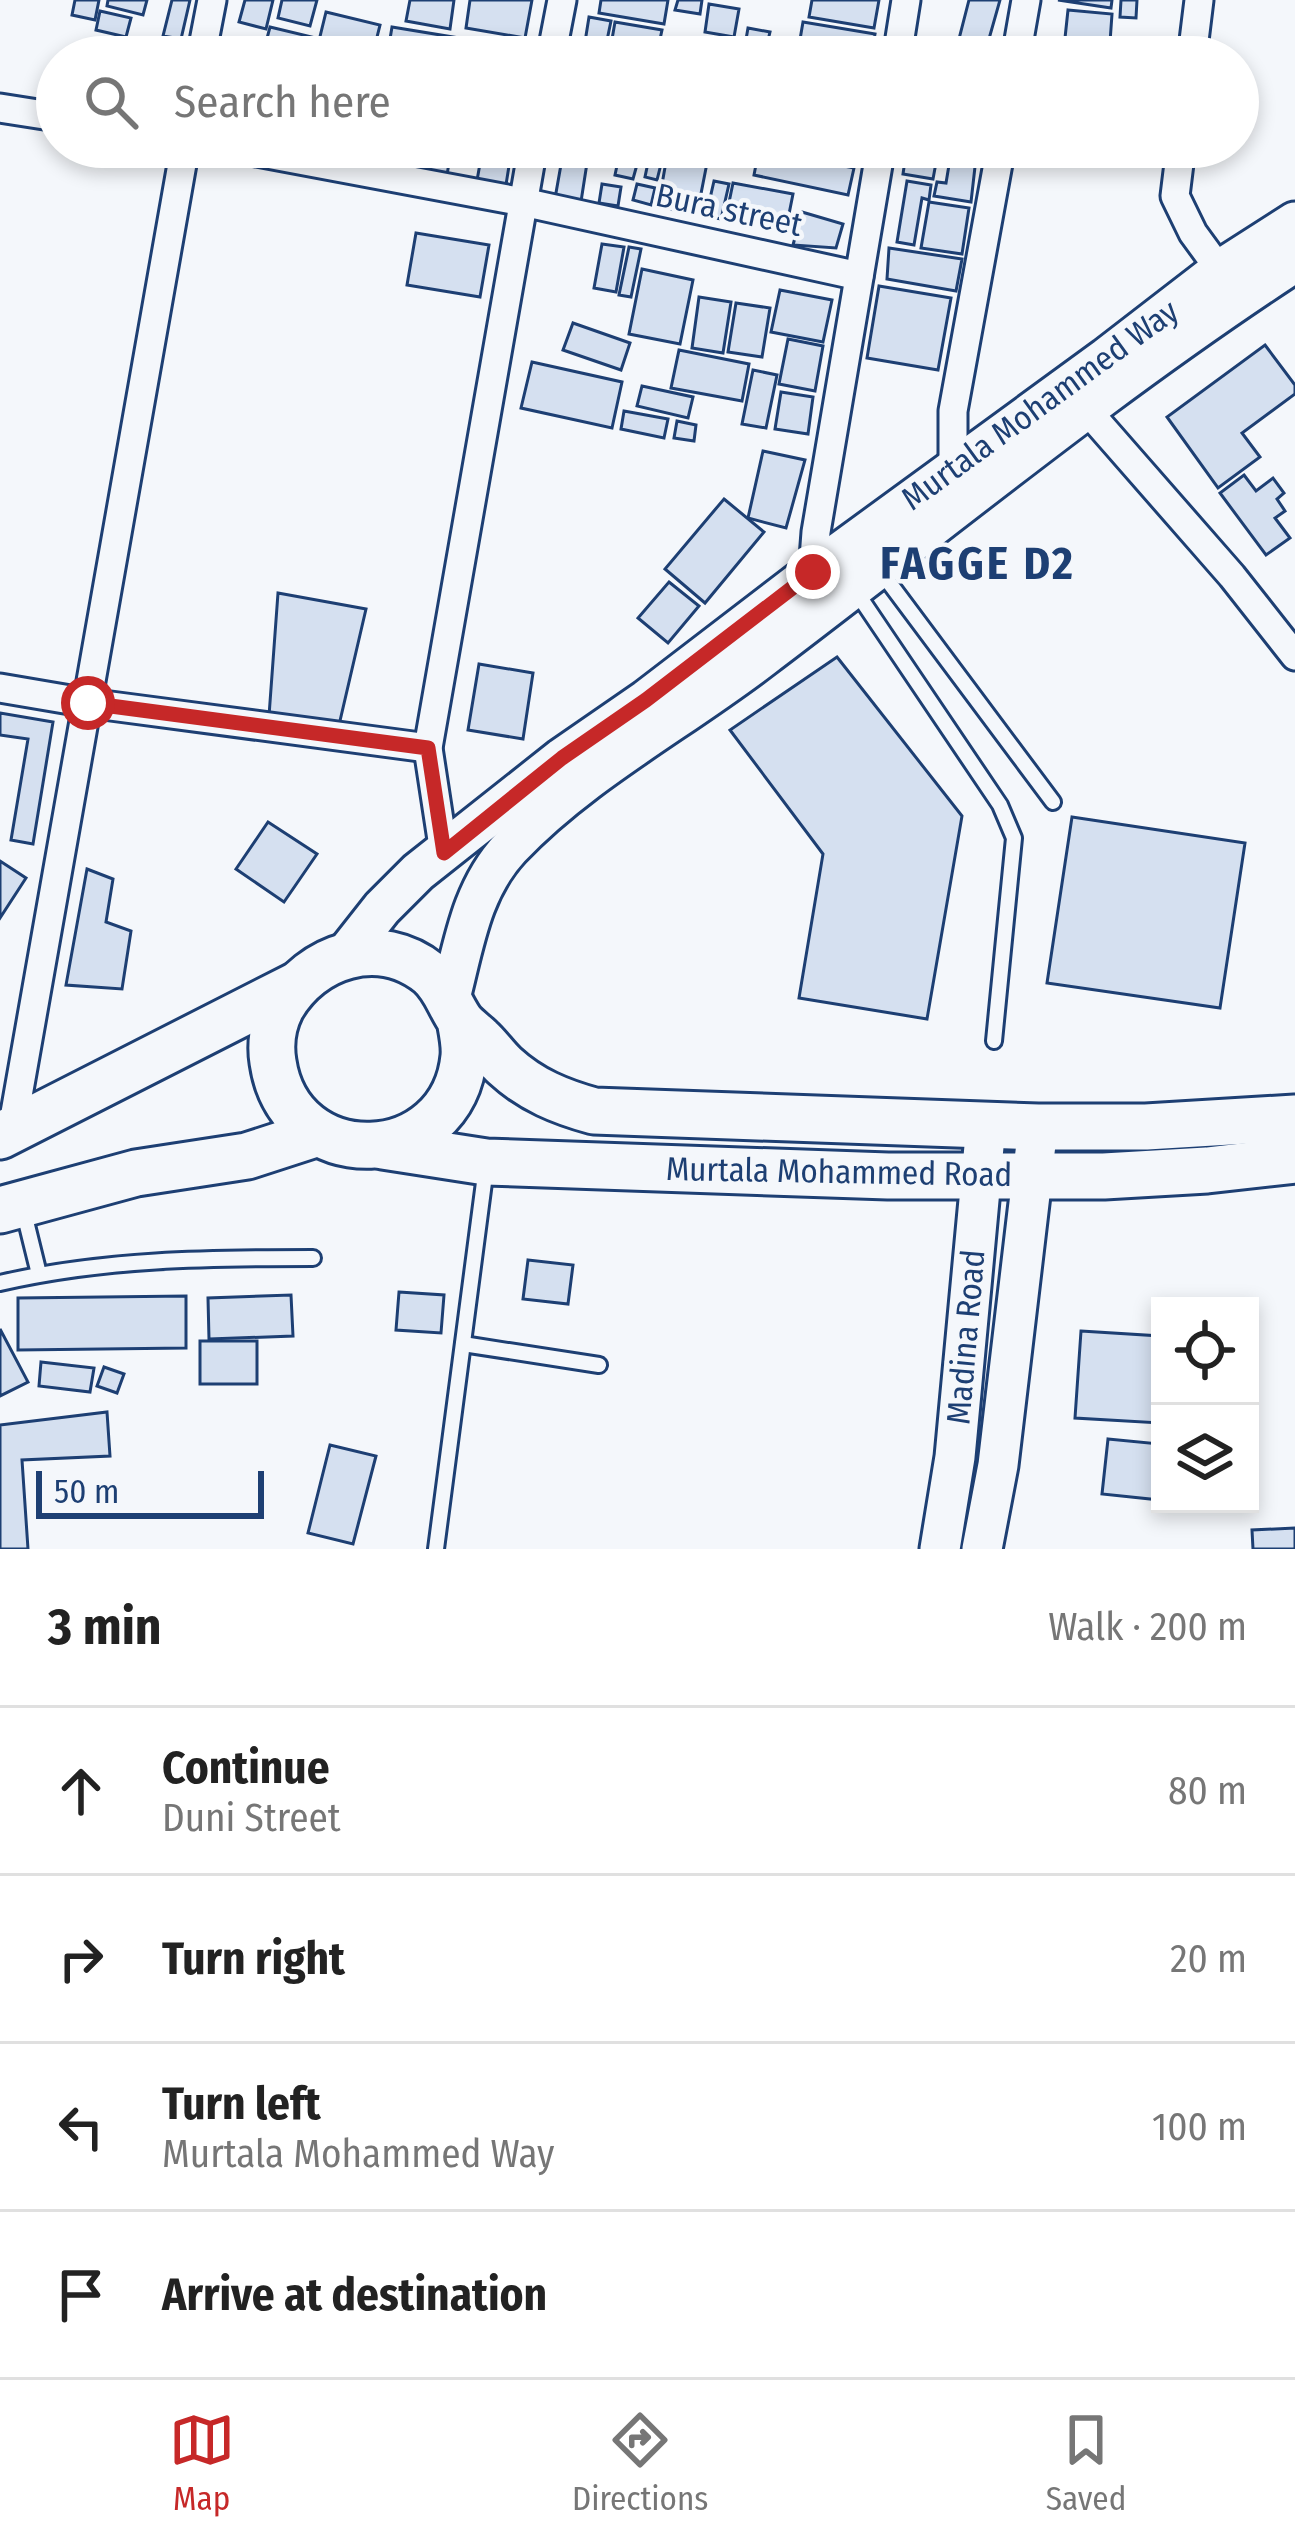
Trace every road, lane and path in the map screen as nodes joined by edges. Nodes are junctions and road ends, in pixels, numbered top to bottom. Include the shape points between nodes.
1 (212, 0) edge
2 (562, 0) edge
3 (906, 0) edge
4 (1026, 0) edge
5 (1199, 0) edge
6 (205, 36) edge
7 (555, 36) edge
8 (900, 36) edge
9 (1020, 36) edge
10 (1195, 36) edge
11 (0, 107) edge
12 (36, 113) edge
13 (181, 168) edge
14 (342, 168) edge
15 (529, 168) edge
16 (877, 168) edge
17 (996, 168) edge
18 (1178, 168) edge
19 (523, 202) junction
20 (1295, 222) edge
21 (1295, 262) edge
22 (1220, 271) junction
23 (859, 276) junction
24 (1085, 408) junction
25 (953, 470) junction
26 (813, 572) junction
27 (867, 579) junction
28 (1295, 656) edge
29 (0, 688) edge
30 (88, 703) junction
31 (428, 748) junction
32 (1053, 802) dead end
33 (444, 853) junction
34 (345, 956) junction
35 (295, 986) junction
36 (455, 1009) junction
37 (994, 1041) dead end
38 (1295, 1118) edge
39 (986, 1125) junction
40 (1039, 1127) junction
41 (6, 1133) edge
42 (318, 1133) junction
43 (382, 1146) junction
44 (1295, 1160) edge
45 (486, 1162) junction
46 (982, 1176) junction
47 (1032, 1176) junction
48 (11, 1207) edge
49 (313, 1258) dead end
50 (39, 1274) junction
51 (0, 1283) edge
52 (464, 1344) junction
53 (599, 1365) dead end
54 (436, 1549) edge
55 (940, 1549) edge
56 (982, 1549) edge

1 - 6 street
2 - 7 street
3 - 8 street
4 - 9 street
5 - 10 street
11 - 12 street
13 - 30 street
14 - 19 street, Bura street
15 - 19 street
16 - 23 street
17 - 25 street via 953,411
18 - 22 street via 1175,196
19 - 23 street, Bura street
19 - 31 street
20 - 22 main road, Murtala Mohammed Way
21 - 24 main road, Murtala Mohammed Way
22 - 25 main road, Murtala Mohammed Way
23 - 26 street
24 - 27 main road, Murtala Mohammed Way
24 - 28 street
25 - 26 main road, Murtala Mohammed Way
26 - 33 main road, Murtala Mohammed Way
27 - 32 lane
27 - 36 main road, Murtala Mohammed Way via 580,787 510,849 470,914
27 - 37 lane via 1014,838
29 - 30 street
30 - 31 street
30 - 41 street
31 - 33 street
33 - 34 main road, Murtala Mohammed Way via 382,908
34 - 35 highway
34 - 36 highway via 404,959 430,975
35 - 41 highway
35 - 42 highway via 271,1048 276,1081 292,1112
36 - 39 highway, Murtala Mohammed Road via 532,1087 594,1111
36 - 43 highway via 465,1053 458,1085 441,1114
38 - 40 highway, Murtala Mohammed Road
39 - 40 highway, Murtala Mohammed Road
39 - 46 main road, Madina Road
40 - 47 main road, Madina Road
42 - 43 highway
42 - 48 highway
43 - 45 highway, Murtala Mohammed Road
44 - 47 highway, Murtala Mohammed Road
45 - 46 highway, Murtala Mohammed Road
45 - 52 lane
46 - 47 highway, Murtala Mohammed Road
46 - 55 main road, Madina Road
47 - 56 main road, Madina Road
48 - 50 lane
49 - 50 lane via 193,1258
50 - 51 lane
52 - 53 lane
52 - 54 lane

